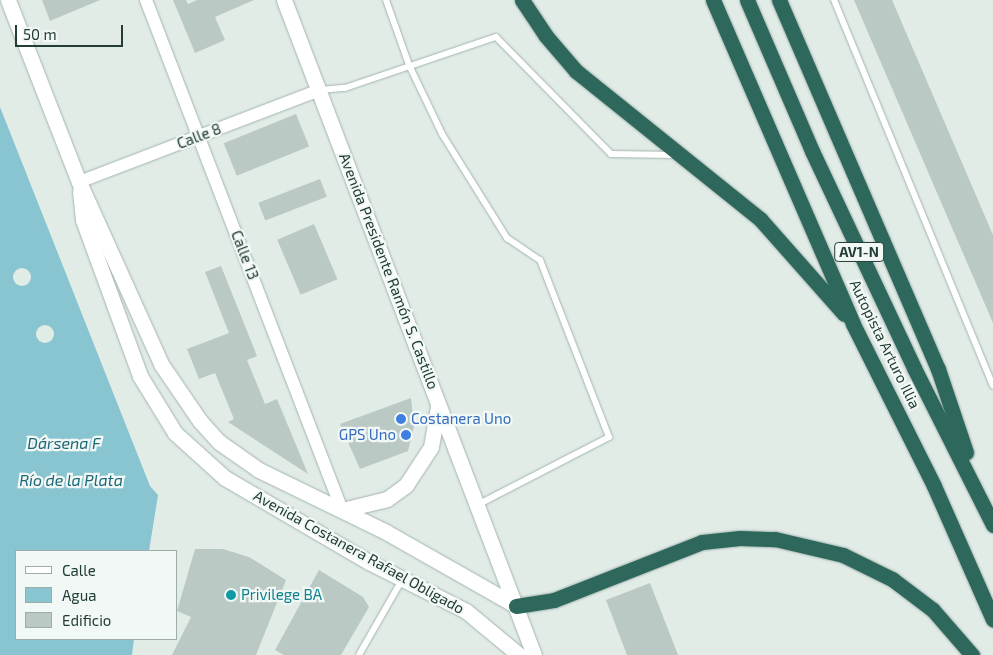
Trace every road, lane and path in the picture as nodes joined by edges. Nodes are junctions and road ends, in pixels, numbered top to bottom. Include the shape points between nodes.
1 (8, 0) edge
2 (146, 0) edge
3 (284, 0) edge
4 (386, 0) edge
5 (522, 0) edge
6 (713, 0) edge
7 (747, 0) edge
8 (780, 0) edge
9 (834, 0) edge
10 (409, 65) junction
11 (320, 90) junction
12 (199, 136) junction
13 (682, 155) junction
14 (79, 182) junction
15 (853, 324) junction
16 (993, 386) edge
17 (438, 401) junction
18 (981, 498) junction
19 (477, 504) junction
20 (342, 510) junction
21 (993, 525) edge
22 (403, 578) junction
23 (516, 606) junction
24 (993, 620) edge
25 (360, 655) edge
26 (519, 655) edge
27 (534, 655) edge
28 (972, 655) edge

1 - 14 main road, Avenida Costanera Rafael Obligado
2 - 12 street, Calle 13
3 - 11 main road, Avenida Presidente Ramón S. Castillo
4 - 10 lane
5 - 13 highway via 546,36 576,71
6 - 15 highway, Autopista Arturo Illia / AV1-N
7 - 18 highway, Autopista Arturo Illia / AV1-N via 812,151 905,350
8 - 18 highway via 938,369
9 - 16 lane
10 - 11 lane via 344,88
10 - 13 lane via 496,37 611,154
10 - 19 lane via 442,134 506,238 540,260 608,437
11 - 12 street, Calle 8
11 - 17 main road, Avenida Presidente Ramón S. Castillo
12 - 14 street, Calle 8
12 - 20 street, Calle 13
13 - 15 highway via 760,219
14 - 20 main road, Avenida Costanera Rafael Obligado via 161,364 195,415 219,442 252,466
14 - 22 main road, Avenida Costanera Rafael Obligado via 83,220 122,330 140,376 175,433 225,478
15 - 24 highway, Autopista Arturo Illia / AV1-N via 934,486
17 - 19 main road, Avenida Presidente Ramón S. Castillo
17 - 20 main road via 431,447 406,485 387,499
18 - 21 highway, Autopista Arturo Illia / AV1-N
19 - 23 main road, Avenida Presidente Ramón S. Castillo
20 - 23 main road, Avenida Costanera Rafael Obligado
22 - 25 lane
22 - 26 main road, Avenida Costanera Rafael Obligado via 466,611
23 - 27 main road, Avenida Presidente Ramón S. Castillo
23 - 28 highway via 554,600 702,542 775,539 824,549 885,575 932,610

